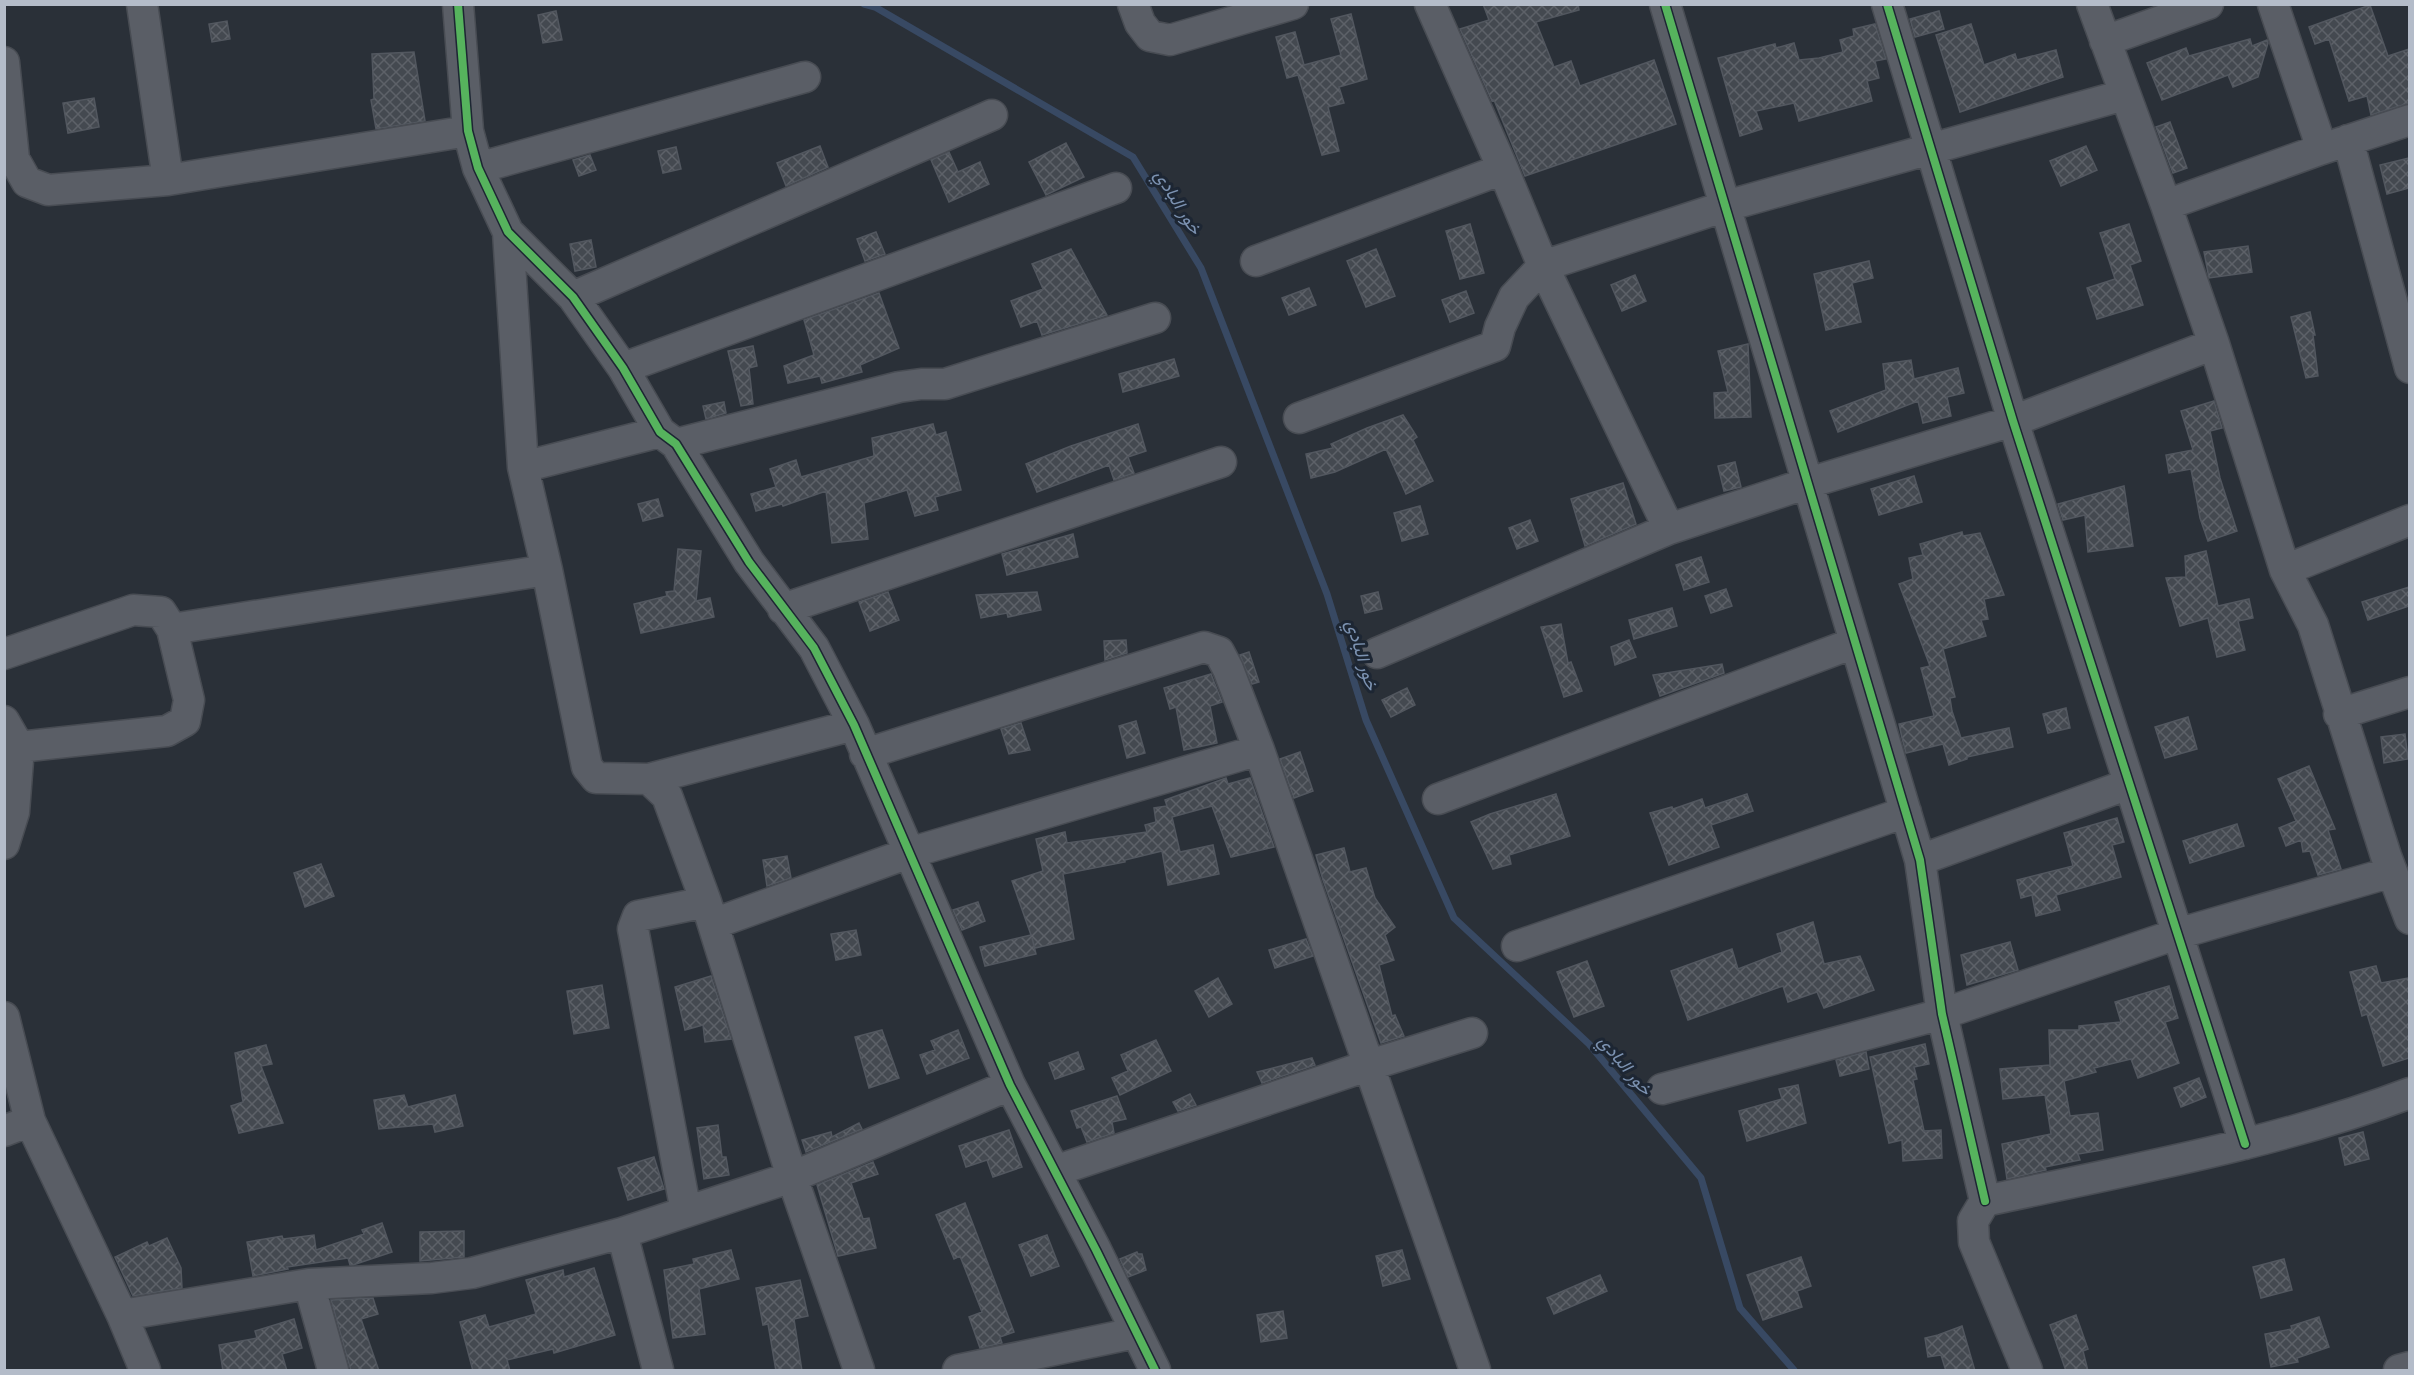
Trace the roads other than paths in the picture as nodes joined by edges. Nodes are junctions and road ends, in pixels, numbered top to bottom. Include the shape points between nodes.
1 (142, 4) edge
2 (458, 4) edge
3 (1133, 4) edge
4 (1293, 4) edge
5 (1430, 4) edge
6 (1665, 4) edge
7 (1887, 4) edge
8 (2092, 4) edge
9 (2208, 4) edge
10 (2273, 4) edge
11 (2105, 41) junction
12 (4, 62) edge
13 (805, 77) dead end
14 (2124, 95) junction
15 (992, 116) dead end
16 (2409, 120) edge
17 (468, 131) junction
18 (2335, 144) junction
19 (1932, 148) junction
20 (478, 168) junction
21 (1503, 169) junction
22 (168, 180) junction
23 (1116, 188) dead end
24 (2166, 205) junction
25 (1726, 206) junction
26 (508, 232) junction
27 (1256, 261) dead end
28 (1543, 266) junction
29 (573, 297) junction
30 (1155, 318) dead end
31 (2214, 344) junction
32 (623, 368) junction
33 (2409, 368) edge
34 (1299, 418) dead end
35 (2013, 421) junction
36 (668, 438) junction
37 (1221, 462) dead end
38 (523, 467) junction
39 (1808, 483) junction
40 (2409, 520) edge
41 (1669, 529) junction
42 (547, 570) junction
43 (2285, 570) junction
44 (783, 609) junction
45 (172, 629) junction
46 (1854, 643) junction
47 (1377, 653) dead end
48 (4, 654) edge
49 (2409, 692) edge
50 (2339, 714) junction
51 (4, 721) edge
52 (854, 725) junction
53 (19, 747) junction
54 (1259, 750) junction
55 (866, 754) junction
56 (649, 779) junction
57 (2129, 784) junction
58 (1438, 799) dead end
59 (1906, 812) junction
60 (4, 844) edge
61 (909, 853) junction
62 (2396, 859) edge
63 (1920, 860) junction
64 (709, 913) junction
65 (2409, 920) edge
66 (2177, 934) junction
67 (1517, 946) dead end
68 (1942, 1014) junction
69 (4, 1017) edge
70 (1472, 1033) dead end
71 (1370, 1065) junction
72 (1010, 1085) junction
73 (1662, 1089) dead end
74 (2409, 1094) edge
75 (17, 1126) edge
76 (2245, 1144) junction
77 (1055, 1171) junction
78 (792, 1177) junction
79 (1985, 1201) junction
80 (686, 1212) junction
81 (622, 1233) junction
82 (309, 1284) junction
83 (122, 1315) junction
84 (1135, 1333) junction
85 (2409, 1367) edge
86 (145, 1371) edge
87 (333, 1371) edge
88 (658, 1371) edge
89 (859, 1371) edge
90 (958, 1371) edge
91 (1155, 1371) edge
92 (1475, 1371) edge
93 (2027, 1371) edge
94 (2399, 1371) edge

1 - 22 street
2 - 17 street
3 - 4 street via 1149,36 1170,40
5 - 21 street
6 - 25 street
7 - 19 street
8 - 11 street
9 - 11 street
10 - 18 street
11 - 14 street
12 - 22 street via 14,159 27,182 48,190
13 - 20 street
14 - 19 street
14 - 24 street
15 - 29 street
16 - 18 street
17 - 20 street
17 - 22 street
18 - 24 street
18 - 33 street
19 - 25 street
19 - 35 street
20 - 26 street
21 - 27 street
21 - 28 street
23 - 32 street
24 - 31 street
25 - 28 street
25 - 39 street
26 - 29 street
26 - 38 street
28 - 34 street via 1514,297 1495,346
28 - 41 street
29 - 32 street
30 - 36 street via 945,384 899,387
31 - 35 street
31 - 43 street
32 - 36 street
35 - 39 street
35 - 57 street
36 - 38 street
36 - 44 street
37 - 44 street
38 - 42 street
39 - 41 street
39 - 46 street
40 - 43 street
41 - 47 street
42 - 45 street
42 - 56 street via 587,767 596,778
43 - 50 street via 2313,625
44 - 52 street via 814,648
45 - 48 street via 161,612 133,610
45 - 53 street via 189,700 186,720 167,731
46 - 58 street
46 - 59 street
49 - 50 street
50 - 62 street
51 - 53 street
52 - 55 street
52 - 56 street
53 - 60 street via 14,812
54 - 55 street via 1219,652 1204,647
54 - 61 street
54 - 71 street
55 - 61 street
56 - 64 street via 667,796
57 - 63 street
57 - 66 street
59 - 63 street
59 - 67 street
61 - 64 street
61 - 72 street
62 - 65 street
62 - 66 street
63 - 68 street
64 - 78 street
64 - 80 street via 638,916 633,929
66 - 68 street
66 - 76 street
68 - 73 street
68 - 79 street
69 - 75 street
70 - 71 street
71 - 77 street
71 - 92 street
72 - 77 street
72 - 78 street
74 - 76 street
75 - 83 street
76 - 79 street
77 - 84 street
78 - 80 street
78 - 89 street
79 - 93 street via 1973,1221 1974,1242
80 - 81 street
81 - 82 street via 472,1273
81 - 88 street
82 - 83 street
82 - 87 street
83 - 86 street
84 - 90 street
84 - 91 street
85 - 94 street

